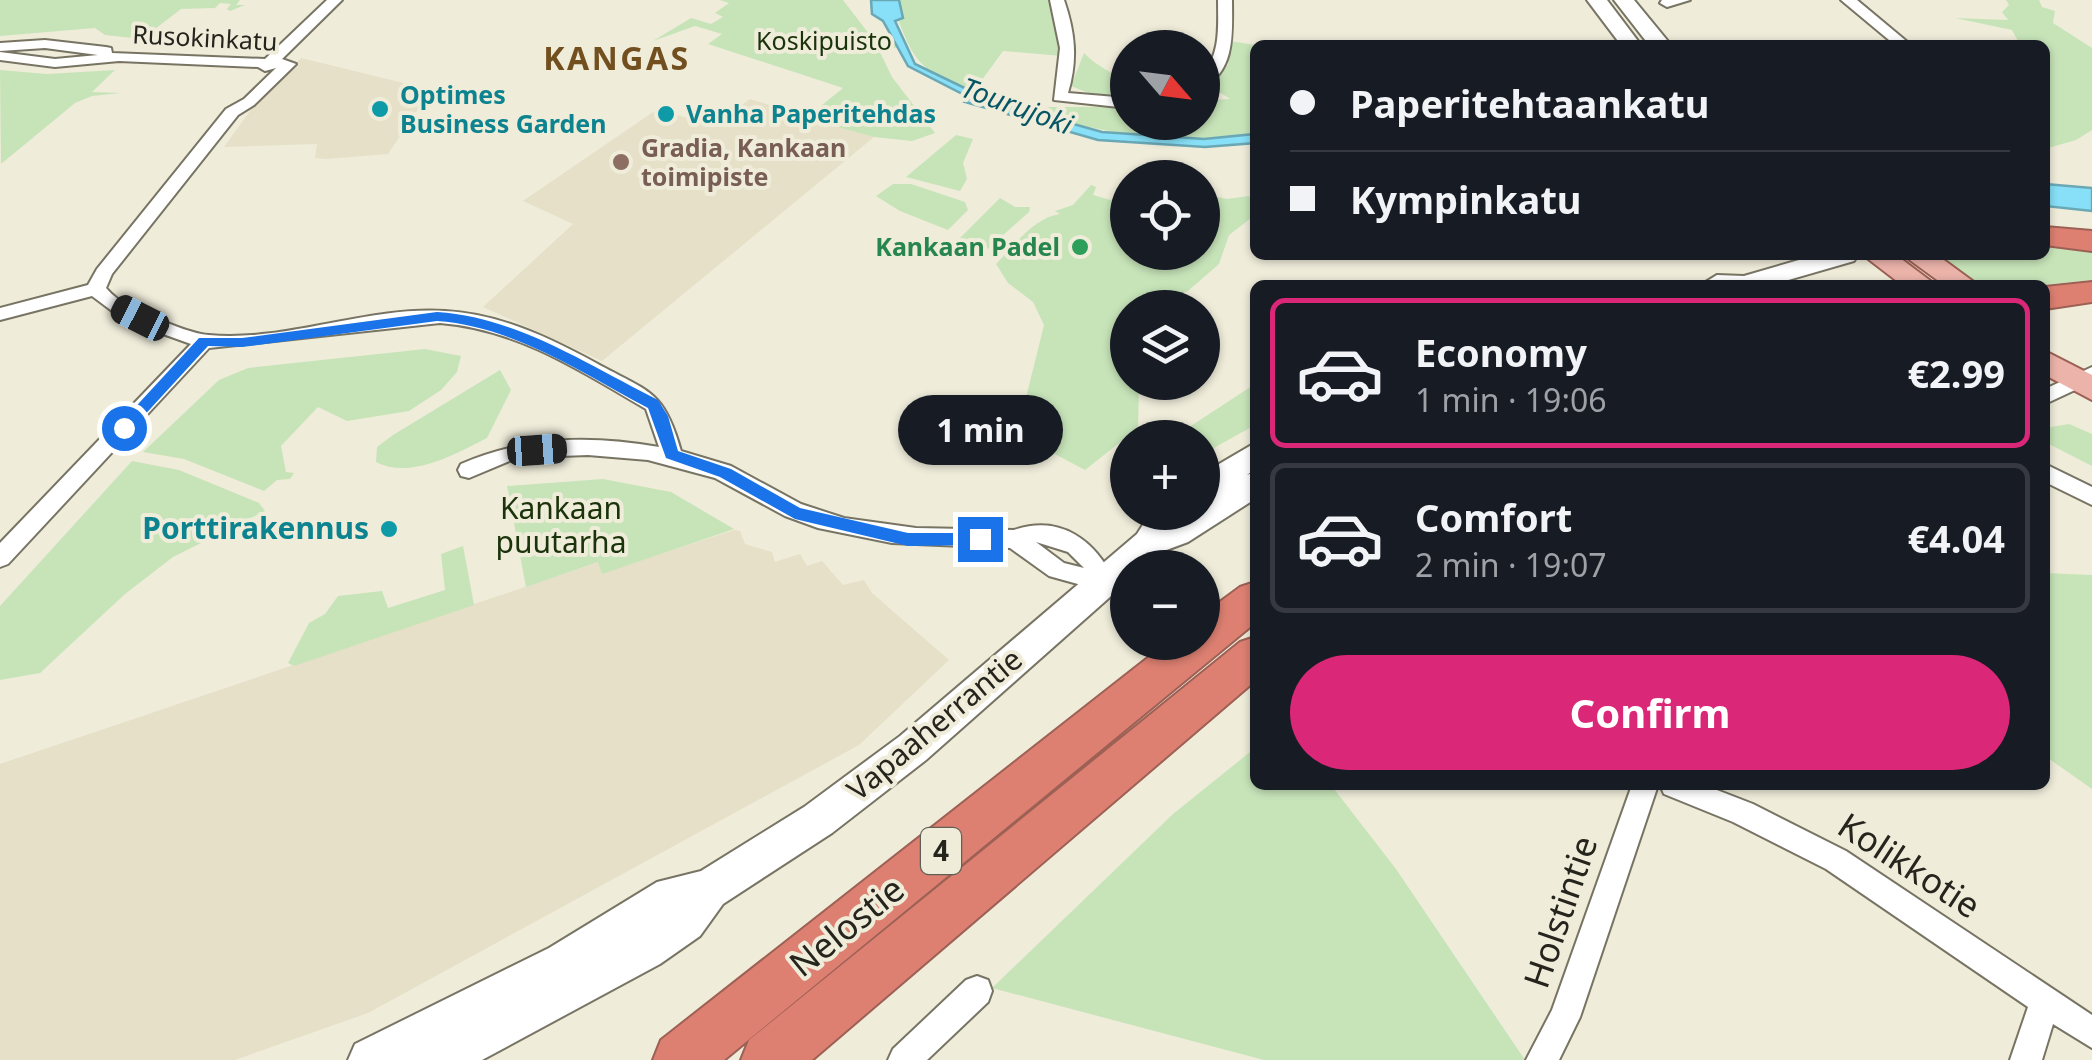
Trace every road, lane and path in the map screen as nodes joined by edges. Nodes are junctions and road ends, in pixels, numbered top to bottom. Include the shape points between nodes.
1 (335, 0) edge
2 (1057, 0) edge
3 (1225, 0) edge
4 (1596, 0) edge
5 (1624, 0) edge
6 (1683, 0) edge
7 (1848, 0) edge
8 (1667, 3) dead end
9 (1628, 40) edge
10 (1656, 40) edge
11 (1898, 40) edge
12 (0, 47) edge
13 (0, 56) edge
14 (118, 56) junction
15 (269, 63) junction
16 (1220, 64) edge
17 (1110, 102) edge
18 (232, 112) junction
19 (2050, 237) edge
20 (2092, 241) edge
21 (1772, 260) edge
22 (1828, 260) edge
23 (1890, 260) edge
24 (1931, 275) edge
25 (1721, 280) edge
26 (1760, 280) edge
27 (96, 289) junction
28 (2092, 292) edge
29 (2050, 297) edge
30 (0, 314) edge
31 (2092, 317) edge
32 (2050, 321) edge
33 (204, 342) junction
34 (2050, 355) edge
35 (2087, 373) edge
36 (2050, 394) edge
37 (671, 454) junction
38 (1250, 457) edge
39 (468, 470) dead end
40 (2050, 475) edge
41 (1220, 478) edge
42 (1250, 487) edge
43 (2092, 497) edge
44 (1157, 530) edge
45 (1149, 543) junction
46 (0, 558) edge
47 (1102, 582) junction
48 (1250, 603) edge
49 (1220, 626) edge
50 (1250, 659) edge
51 (1177, 660) edge
52 (1642, 790) edge
53 (1685, 790) edge
54 (977, 991) dead end
55 (2045, 1001) junction
56 (2092, 1033) edge
57 (405, 1056) edge
58 (681, 1060) edge
59 (768, 1060) edge
60 (904, 1060) edge
61 (1542, 1060) edge
62 (2026, 1060) edge

1 - 15 street
2 - 17 street via 1070,38 1060,98
3 - 16 street
4 - 9 street
5 - 10 street
6 - 8 street
7 - 11 street
12 - 14 street, Rusokinkatu via 82,46
13 - 14 street, Rusokinkatu via 55,63
14 - 15 street, Rusokinkatu
15 - 18 street via 230,104
15 - 18 street, Rusokinkatu via 289,64
18 - 27 street
19 - 20 highway
21 - 25 street
22 - 26 street
23 - 24 main road
27 - 30 street
27 - 33 street via 140,318
28 - 29 highway
31 - 32 highway
33 - 37 street via 437,317 477,320 653,404
33 - 46 street
34 - 35 main road
35 - 36 street
37 - 39 street via 513,452
37 - 47 street via 821,521 908,540 1015,538 1058,570
38 - 41 street
40 - 43 street
42 - 45 street, Vapaaherrantie via 1176,534
44 - 45 street, Vapaaherrantie
45 - 47 street, Vapaaherrantie
47 - 57 street, Vapaaherrantie via 864,787 708,890 685,922 645,948
48 - 49 highway, Nelostie / 4
50 - 59 highway, Nelostie / 4
51 - 58 highway, Nelostie / 4
52 - 61 street, Holstintie via 1565,1017
53 - 55 street, Kolikkotie via 1836,860
54 - 60 street
55 - 56 street, Kolikkotie
55 - 62 street

